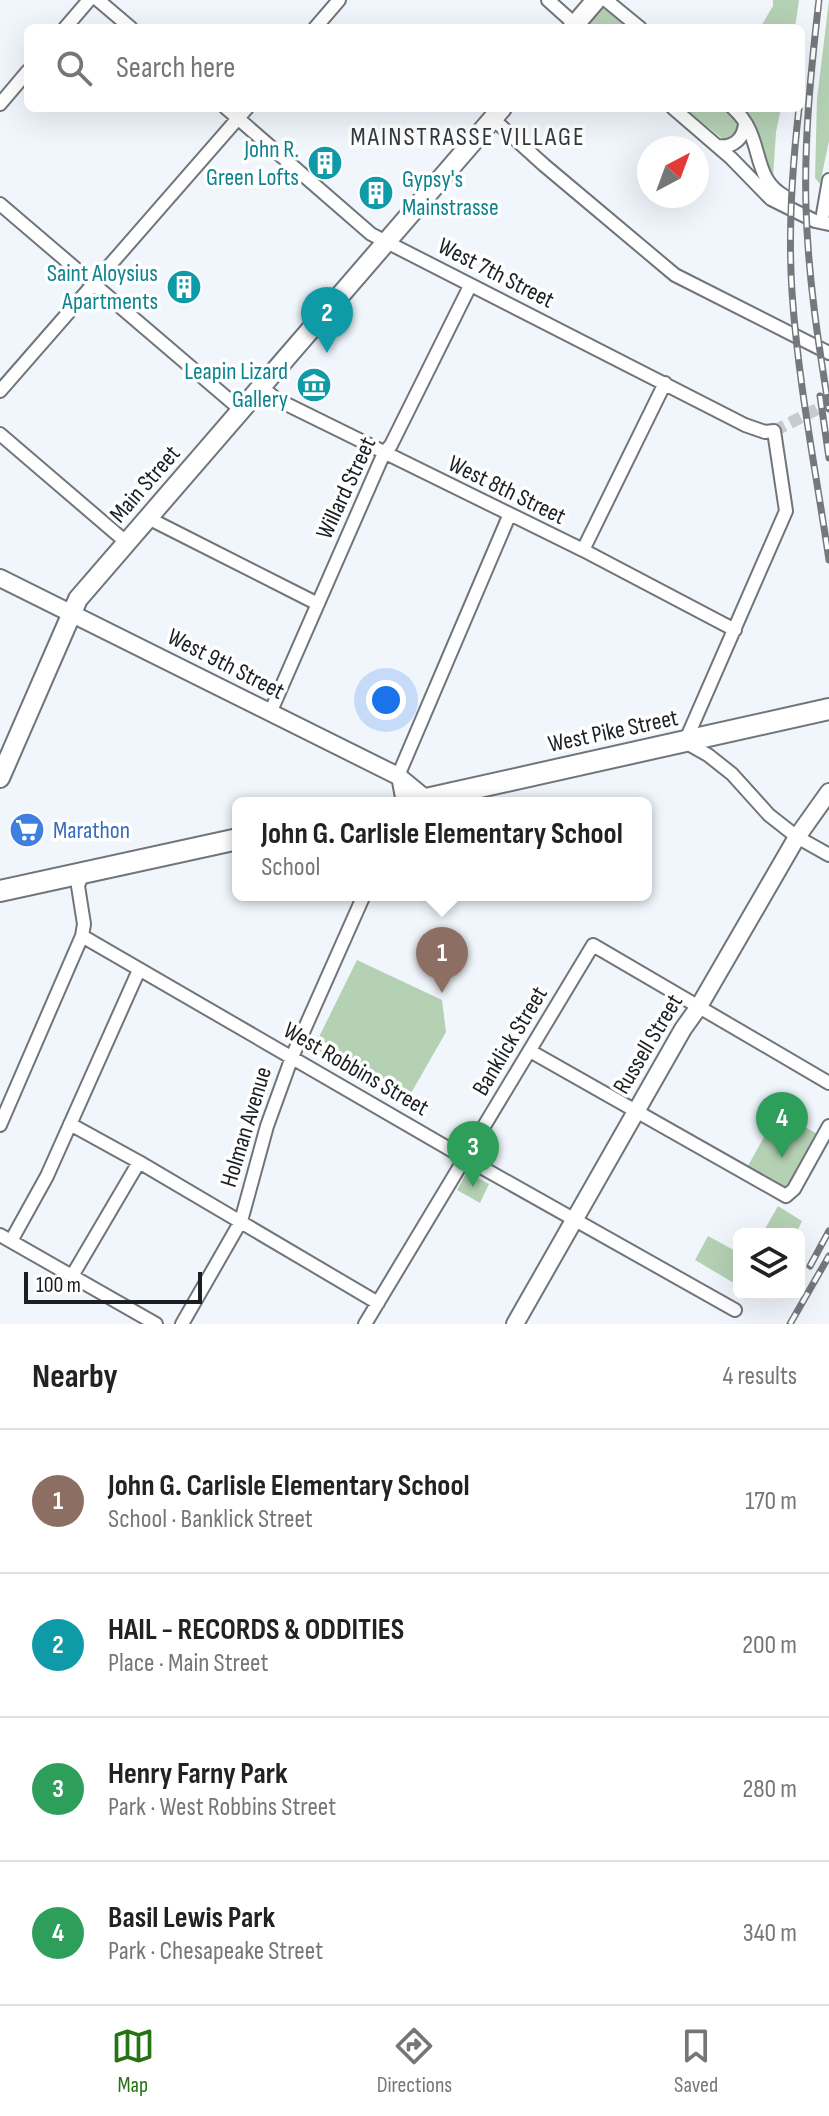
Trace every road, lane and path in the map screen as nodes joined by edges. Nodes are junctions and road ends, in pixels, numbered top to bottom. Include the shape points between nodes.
1 (89, 0) edge
2 (98, 0) edge
3 (339, 0) edge
4 (548, 0) edge
5 (596, 0) edge
6 (606, 0) edge
7 (68, 24) edge
8 (126, 24) edge
9 (318, 24) edge
10 (572, 24) edge
11 (577, 24) edge
12 (635, 24) edge
13 (24, 76) edge
14 (0, 104) edge
15 (230, 112) edge
16 (244, 112) edge
17 (678, 112) edge
18 (736, 112) edge
19 (498, 113) edge
20 (238, 119) junction
21 (745, 123) junction
22 (718, 146) junction
23 (829, 180) edge
24 (2, 211) edge
25 (825, 222) edge
26 (386, 242) junction
27 (94, 285) junction
28 (470, 286) junction
29 (829, 353) edge
30 (665, 383) junction
31 (261, 387) junction
32 (0, 391) edge
33 (241, 410) junction
34 (0, 434) edge
35 (384, 453) junction
36 (509, 516) junction
37 (148, 518) junction
38 (126, 542) junction
39 (583, 550) junction
40 (0, 578) edge
41 (318, 604) junction
42 (71, 613) junction
43 (735, 630) junction
44 (829, 709) edge
45 (270, 713) junction
46 (685, 742) junction
47 (398, 776) junction
48 (0, 778) edge
49 (829, 792) edge
50 (410, 797) edge
51 (410, 797) edge
52 (436, 797) edge
53 (797, 837) junction
54 (232, 840) edge
55 (829, 855) edge
56 (83, 872) junction
57 (0, 891) edge
58 (361, 901) edge
59 (82, 936) junction
60 (139, 970) junction
61 (698, 1008) junction
62 (530, 1051) junction
63 (292, 1057) junction
64 (829, 1083) edge
65 (636, 1112) junction
66 (70, 1124) junction
67 (0, 1125) edge
68 (829, 1126) edge
69 (465, 1158) junction
70 (139, 1162) junction
71 (574, 1219) junction
72 (241, 1221) junction
73 (5, 1238) edge
74 (72, 1276) junction
75 (378, 1303) junction
76 (735, 1310) dead end
77 (156, 1324) edge
78 (182, 1324) edge
79 (365, 1324) edge
80 (515, 1324) edge

1 - 7 street
2 - 8 street
3 - 9 street
4 - 10 street
5 - 11 main road
6 - 12 street
13 - 14 street
15 - 20 street, West 7th Street
16 - 20 street
17 - 22 street
18 - 21 street
19 - 26 main road, Main Street
19 - 29 street via 544,165 675,275
20 - 26 street, West 7th Street
20 - 27 street
21 - 22 street via 737,141
21 - 25 street via 769,186
22 - 25 street via 771,199
23 - 25 street
24 - 27 street
26 - 28 street, West 7th Street
26 - 31 main road, Main Street
27 - 32 street
27 - 33 street
28 - 30 street, West 7th Street
28 - 35 street, Willard Street
30 - 39 street
30 - 43 street, West 7th Street via 745,425 774,431 786,511
31 - 33 main road, Main Street
31 - 35 street, West 8th Street
33 - 37 main road, Main Street
34 - 38 street
35 - 36 street, West 8th Street
35 - 41 street, Willard Street
36 - 39 street, West 8th Street
36 - 47 street
37 - 38 main road, Main Street
37 - 41 street
38 - 42 main road, Main Street
39 - 43 street, West 8th Street
40 - 42 street, West 9th Street
41 - 45 street, Willard Street
42 - 45 street, West 9th Street
42 - 48 main road, Main Street
43 - 46 street
44 - 46 main road, West Pike Street
45 - 47 street, West 9th Street
46 - 52 main road, West Pike Street
46 - 53 street via 732,774
47 - 50 street, West 9th Street
47 - 51 street
49 - 53 street, Russell Street
53 - 55 street
53 - 61 street, Russell Street
54 - 56 main road
56 - 57 main road
56 - 59 street via 78,886
58 - 63 street, Holman Avenue
59 - 60 street, West Robbins Street
59 - 67 street
60 - 63 street, West Robbins Street
60 - 66 street
61 - 62 street, Banklick Street via 593,945
61 - 64 street
61 - 65 street, Russell Street
62 - 65 street
62 - 69 street, Banklick Street
63 - 69 street, West Robbins Street
63 - 72 street, Holman Avenue
65 - 68 street via 786,1196
65 - 71 street, Russell Street
66 - 70 street
66 - 73 street via 47,1176
69 - 71 street, West Robbins Street
69 - 75 street, Banklick Street
70 - 72 street
70 - 74 street
71 - 76 street, West Robbins Street
71 - 80 street, Russell Street
72 - 75 street
72 - 78 street, Holman Avenue
73 - 74 street
74 - 77 street
75 - 79 street, Banklick Street

